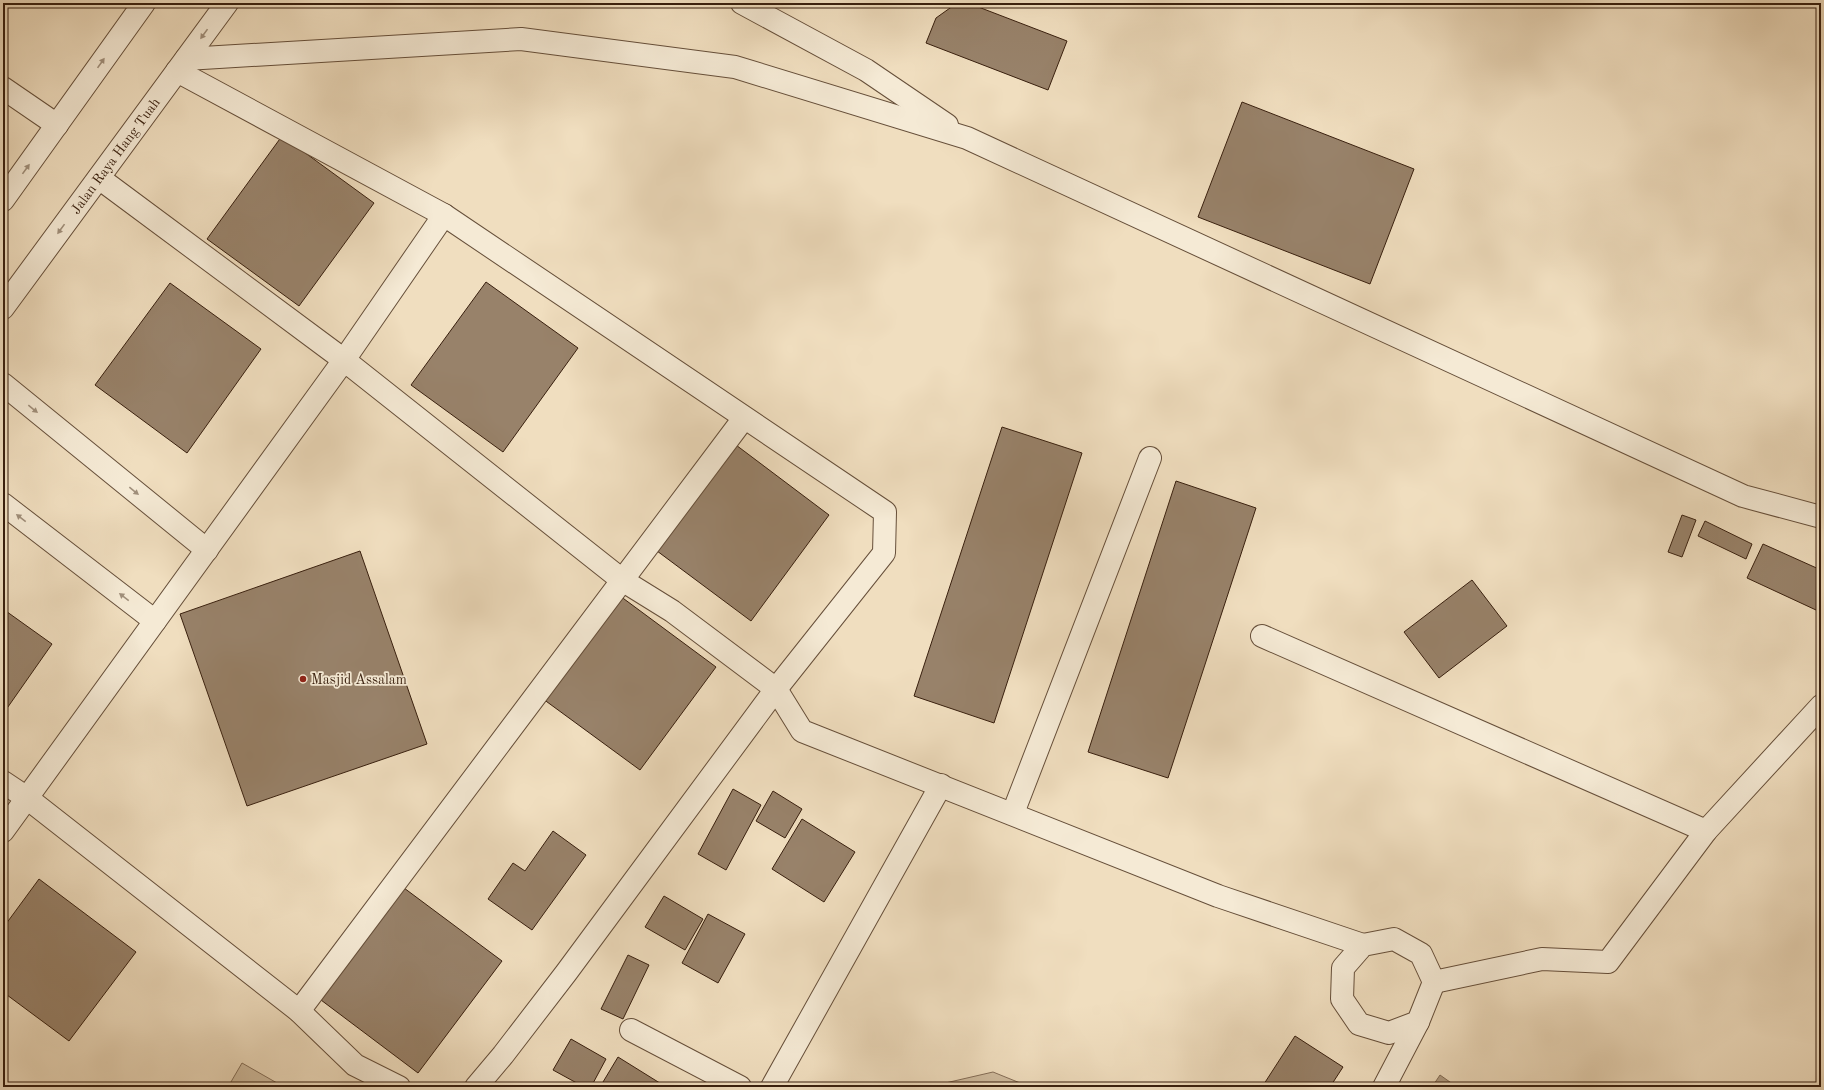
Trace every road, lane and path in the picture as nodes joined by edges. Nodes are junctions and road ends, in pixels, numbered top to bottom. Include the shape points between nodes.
1 (144, 3) edge
2 (228, 3) edge
3 (742, 3) edge
4 (182, 65) junction
5 (3, 88) edge
6 (57, 125) junction
7 (967, 138) junction
8 (99, 178) junction
9 (3, 200) edge
10 (444, 216) junction
11 (3, 308) edge
12 (344, 360) junction
13 (3, 384) edge
14 (744, 418) junction
15 (1150, 458) dead end
16 (3, 504) edge
17 (1821, 517) edge
18 (207, 550) junction
19 (622, 580) junction
20 (155, 621) junction
21 (1262, 636) dead end
22 (776, 689) junction
23 (1821, 706) edge
24 (3, 782) edge
25 (941, 785) junction
26 (27, 798) junction
27 (1013, 814) junction
28 (3, 830) edge
29 (1706, 831) junction
30 (1363, 945) junction
31 (1434, 982) junction
32 (299, 1011) junction
33 (1418, 1022) junction
34 (631, 1030) dead end
35 (398, 1087) edge
36 (476, 1087) edge
37 (740, 1087) edge
38 (772, 1087) edge
39 (1384, 1087) edge

6 -> 1 street
2 -> 4 street, Jalan Raya Hang Tuah
3 - 7 street via 866,70
4 - 7 street via 521,40 735,67
4 - 8 street, Jalan Raya Hang Tuah
4 - 10 street
5 - 6 street
9 -> 6 street
7 - 17 street via 1743,496
8 -> 11 street, Jalan Raya Hang Tuah
8 - 12 street
10 - 12 street
10 - 14 street
12 - 18 street
12 - 19 street
13 -> 18 street
14 - 19 street
14 - 22 street via 885,512 884,553
15 - 27 street
20 -> 16 street
18 - 20 street
19 - 22 street via 672,612
19 - 32 street
20 - 26 street
21 - 29 street
22 - 25 street via 802,731
22 - 36 street via 566,973
23 - 29 street
24 - 26 street
25 - 27 street
25 - 38 street
26 - 28 street
26 - 32 street
27 - 30 street via 1218,896
29 - 31 street via 1608,962 1542,959
30 - 31 street via 1394,939 1421,954
30 - 33 street via 1343,968 1342,999 1359,1024 1389,1033
31 - 33 street
32 - 35 street via 355,1065
33 - 39 street
34 - 37 street

